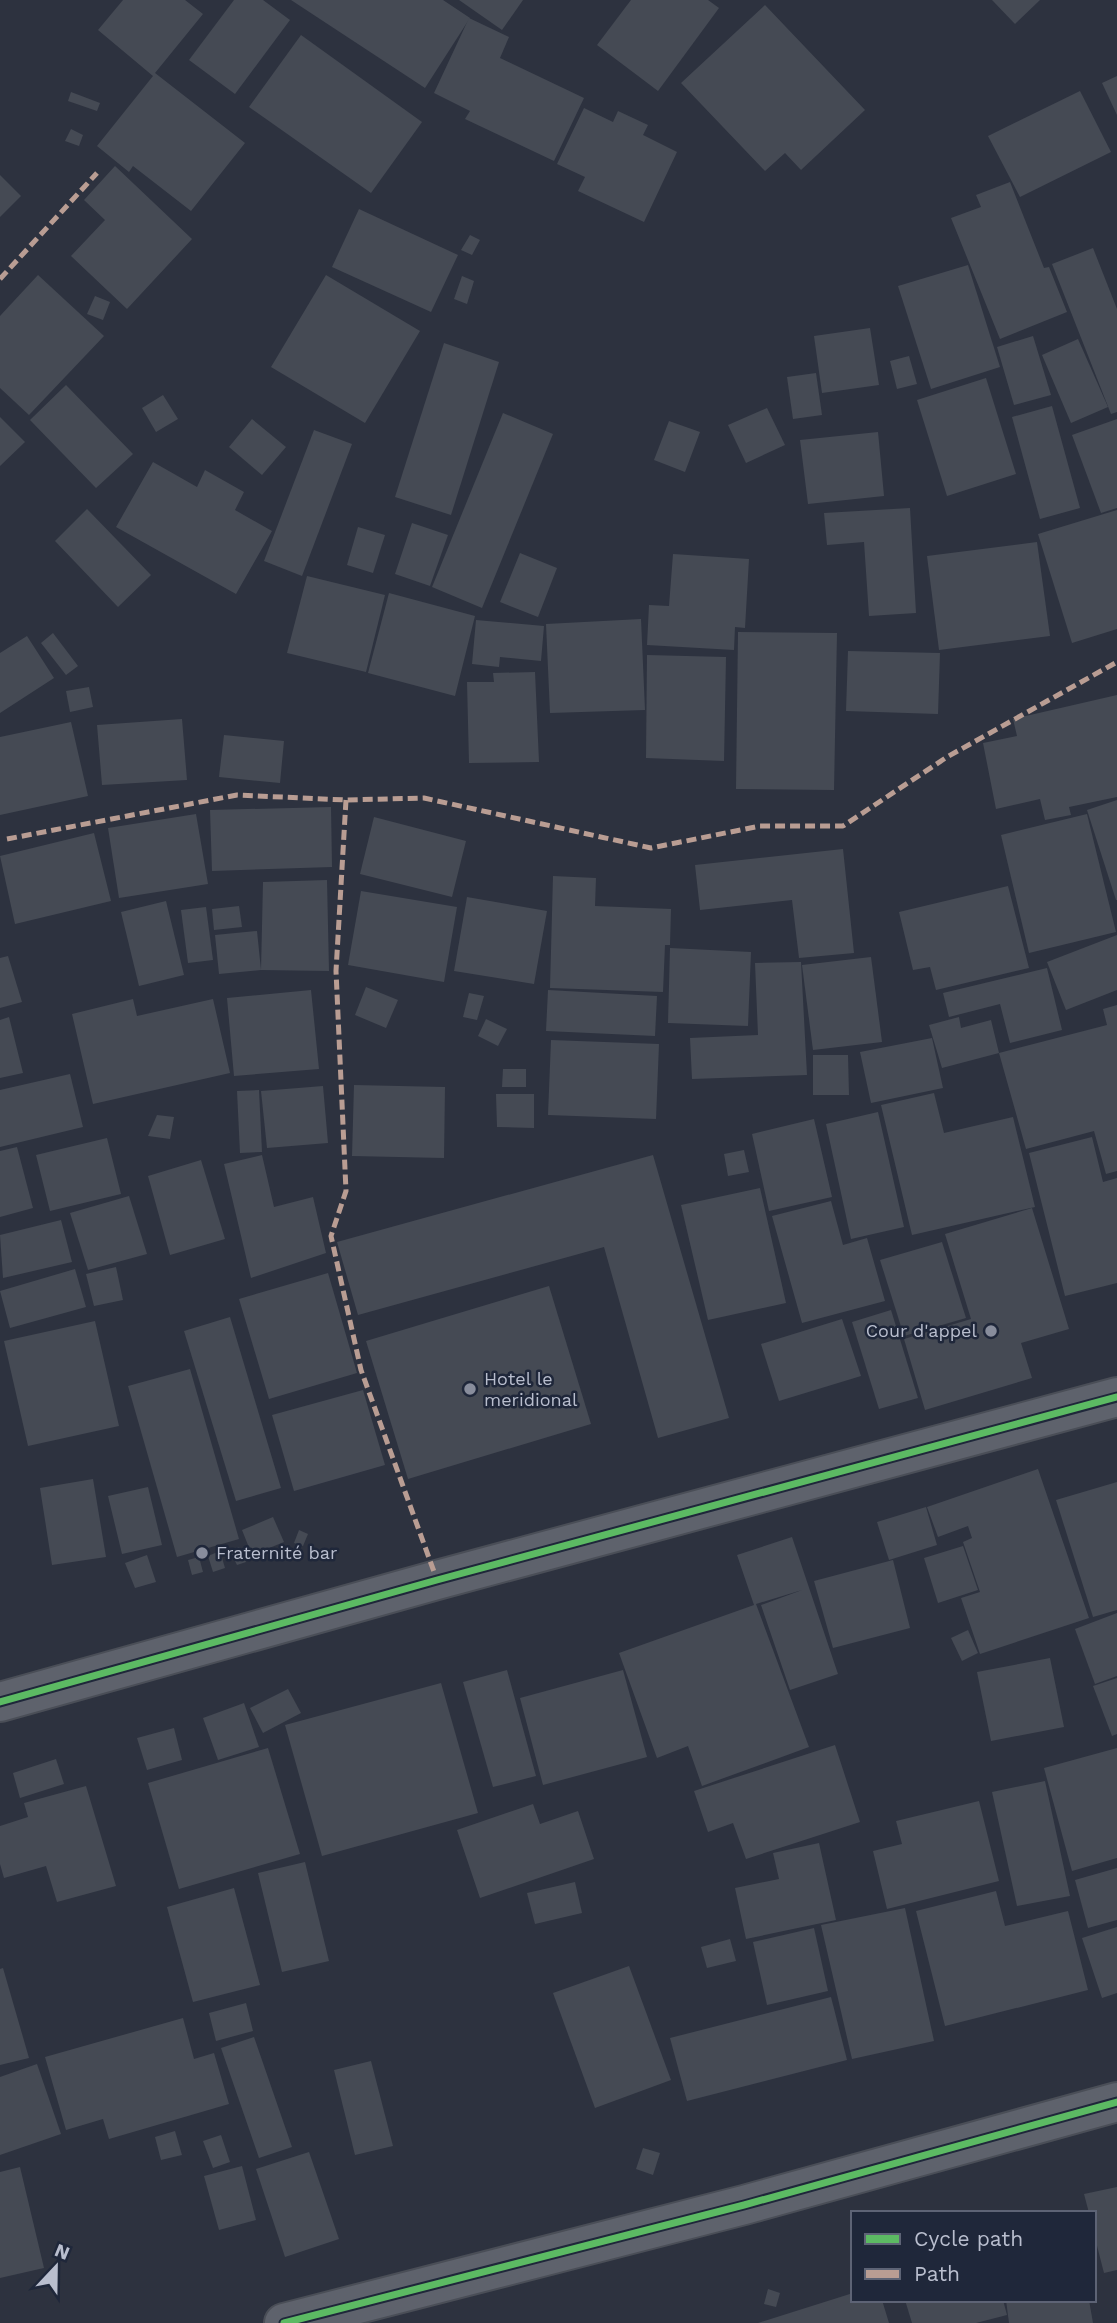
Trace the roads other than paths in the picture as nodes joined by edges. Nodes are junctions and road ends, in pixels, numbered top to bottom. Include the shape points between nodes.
1 (1117, 1397) edge
2 (0, 1702) edge
3 (1117, 2102) edge
4 (284, 2323) edge

1 - 2 street
3 - 4 street via 744,2205

